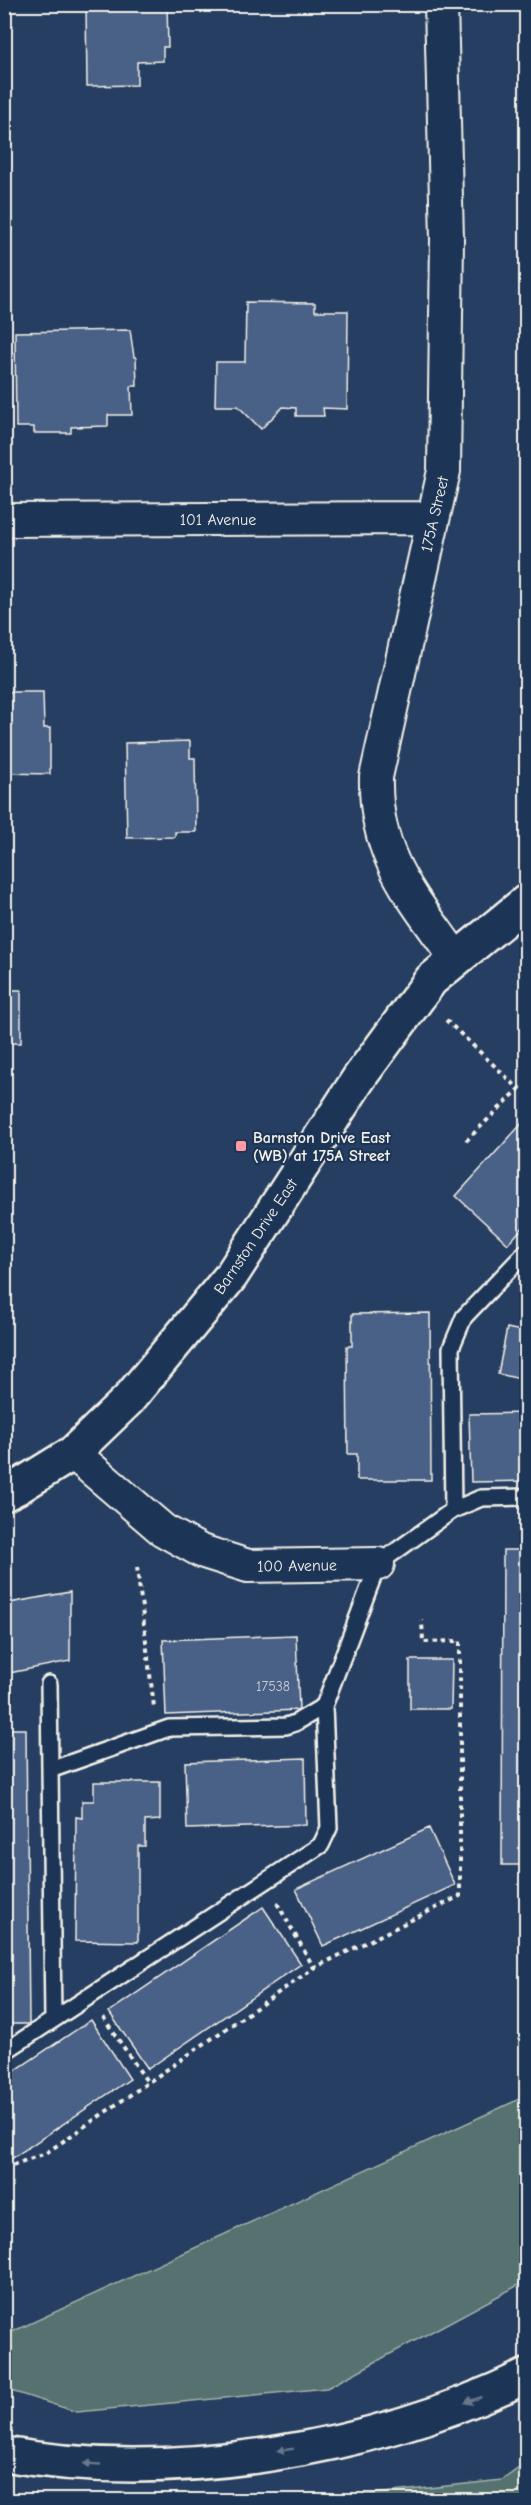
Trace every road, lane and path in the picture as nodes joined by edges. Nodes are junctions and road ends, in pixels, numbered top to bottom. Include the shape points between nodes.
1 (441, 4) edge
2 (432, 518) junction
3 (4, 520) edge
4 (526, 902) edge
5 (456, 960) junction
6 (447, 1020) dead end
7 (526, 1081) edge
8 (519, 1089) junction
9 (466, 1141) dead end
10 (526, 1252) edge
11 (73, 1453) junction
12 (4, 1494) edge
13 (526, 1497) edge
14 (453, 1510) junction
15 (378, 1564) junction
16 (138, 1567) dead end
17 (422, 1620) dead end
18 (49, 1684) dead end
19 (324, 1706) junction
20 (157, 1731) junction
21 (50, 1770) junction
22 (265, 1882) junction
23 (314, 1968) junction
24 (89, 1996) junction
25 (53, 2020) junction
26 (4, 2052) edge
27 (148, 2083) junction
28 (4, 2168) edge
29 (526, 2376) edge
30 (4, 2454) edge

1 - 2 street, 175A Street via 447,239 444,471
2 - 3 street, 101 Avenue
2 - 5 street, 175A Street via 376,777 375,799 378,822 393,866
4 - 5 main road, Barnston Drive East
5 - 11 main road, Barnston Drive East via 430,980 359,1078 231,1276 128,1400
6 - 8 path
7 - 8 path
8 - 9 path
10 - 14 lane via 464,1317 451,1348
11 - 12 main road, Barnston Drive East
11 - 15 street, 100 Avenue via 163,1530 201,1551 248,1566
13 - 14 lane via 482,1498
14 - 15 lane
15 - 19 lane
16 - 20 path
17 - 23 path via 423,1642 460,1641 460,1896
18 - 21 lane
19 - 20 lane via 286,1726
19 - 22 lane via 329,1828 326,1838
20 - 21 lane
21 - 25 lane
22 - 23 path
22 - 24 lane
23 - 27 path
24 - 25 lane
24 - 27 path
25 - 26 lane
27 - 28 path via 46,2153
29 -> 30 main road via 481,2398 348,2440 201,2464 96,2465

